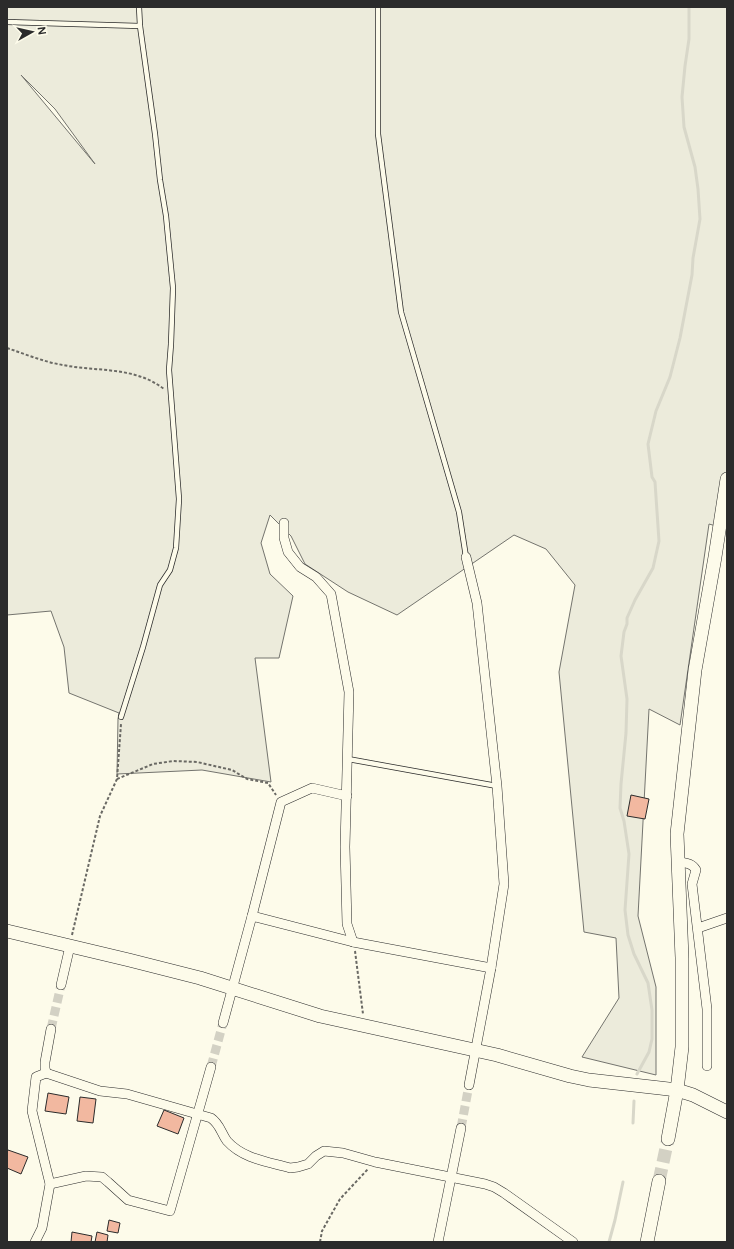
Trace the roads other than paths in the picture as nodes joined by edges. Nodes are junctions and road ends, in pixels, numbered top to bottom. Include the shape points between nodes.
1 (139, 7) edge
2 (378, 7) edge
3 (7, 22) edge
4 (140, 26) junction
5 (727, 479) edge
6 (284, 523) dead end
7 (466, 557) joint
8 (121, 717) road end
9 (348, 759) junction
10 (498, 786) junction
11 (347, 796) junction
12 (679, 862) junction
13 (252, 916) junction
14 (727, 918) edge
15 (698, 928) junction
16 (7, 930) edge
17 (353, 942) junction
18 (70, 946) junction
19 (492, 968) junction
20 (61, 985) tunnel mouth
21 (233, 988) junction
22 (223, 1023) tunnel mouth
23 (51, 1029) tunnel mouth
24 (476, 1050) junction
25 (707, 1066) dead end
26 (211, 1067) tunnel mouth
27 (46, 1073) junction
28 (469, 1085) tunnel mouth
29 (677, 1090) junction
30 (727, 1112) edge
31 (199, 1114) junction
32 (461, 1128) tunnel mouth
33 (668, 1138) tunnel mouth
34 (451, 1177) junction
35 (659, 1181) tunnel mouth
36 (50, 1184) junction
37 (35, 1242) edge
38 (438, 1242) edge
39 (572, 1242) edge
40 (648, 1242) edge

1 - 4 lane
2 - 7 lane via 378,134 401,312 459,512
3 - 4 lane
4 - 8 lane via 166,216 173,288 169,370 179,499 176,548 170,570 160,585
5 - 12 street via 695,670 678,834
6 - 9 street via 284,538 288,552 300,567 316,577 331,594 350,692
7 - 10 street via 477,603
9 - 10 lane
9 - 11 street
10 - 19 street via 504,884
11 - 13 street via 312,788 281,802
11 - 17 street via 347,924
12 - 15 street via 690,864 696,870 692,884
12 - 29 street via 682,1047
13 - 17 street
13 - 21 street
14 - 15 street
15 - 25 street via 707,1010
16 - 18 street
17 - 19 street
18 - 20 street
18 - 21 street
19 - 24 street
21 - 22 street
21 - 24 street via 307,1012
23 - 27 street via 45,1062
24 - 28 street
24 - 29 street via 588,1080
26 - 31 street
27 - 31 street via 100,1091 126,1094
27 - 36 street via 36,1077 32,1111
29 - 30 street
29 - 33 street
31 - 34 street via 217,1122 236,1150 290,1168 308,1164 324,1151
31 - 36 street via 170,1211 128,1200 102,1177 86,1176
32 - 34 street
34 - 38 street
34 - 39 street via 494,1187
35 - 40 street
36 - 37 street via 42,1228

